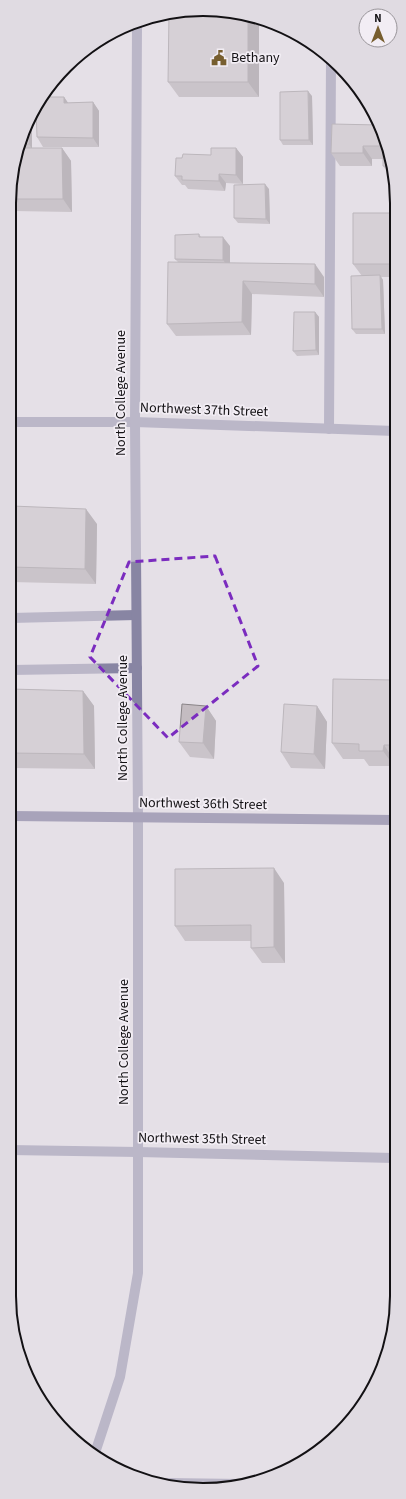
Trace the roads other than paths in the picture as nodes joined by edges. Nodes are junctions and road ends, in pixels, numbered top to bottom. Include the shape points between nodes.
1 (136, 28) edge
2 (331, 67) edge
3 (16, 422) edge
4 (135, 422) junction
5 (329, 429) junction
6 (390, 431) edge
7 (136, 615) junction
8 (16, 618) edge
9 (137, 668) junction
10 (16, 670) edge
11 (16, 816) edge
12 (138, 816) junction
13 (390, 820) edge
14 (16, 1150) edge
15 (138, 1152) junction
16 (390, 1158) edge
17 (96, 1449) edge

1 - 4 street, North College Avenue
2 - 5 street
3 - 4 street, Northwest 37th Street
4 - 5 street, Northwest 37th Street
4 - 7 street, North College Avenue
5 - 6 street, Northwest 37th Street
7 - 8 street
7 - 9 street, North College Avenue
9 - 10 street
9 - 12 street, North College Avenue
11 - 12 main road, Northwest 36th Street
12 - 13 main road, Northwest 36th Street
12 - 15 street, North College Avenue
14 - 15 street, Northwest 35th Street
15 - 16 street, Northwest 35th Street
15 - 17 street, North College Avenue via 138,1273 120,1377

